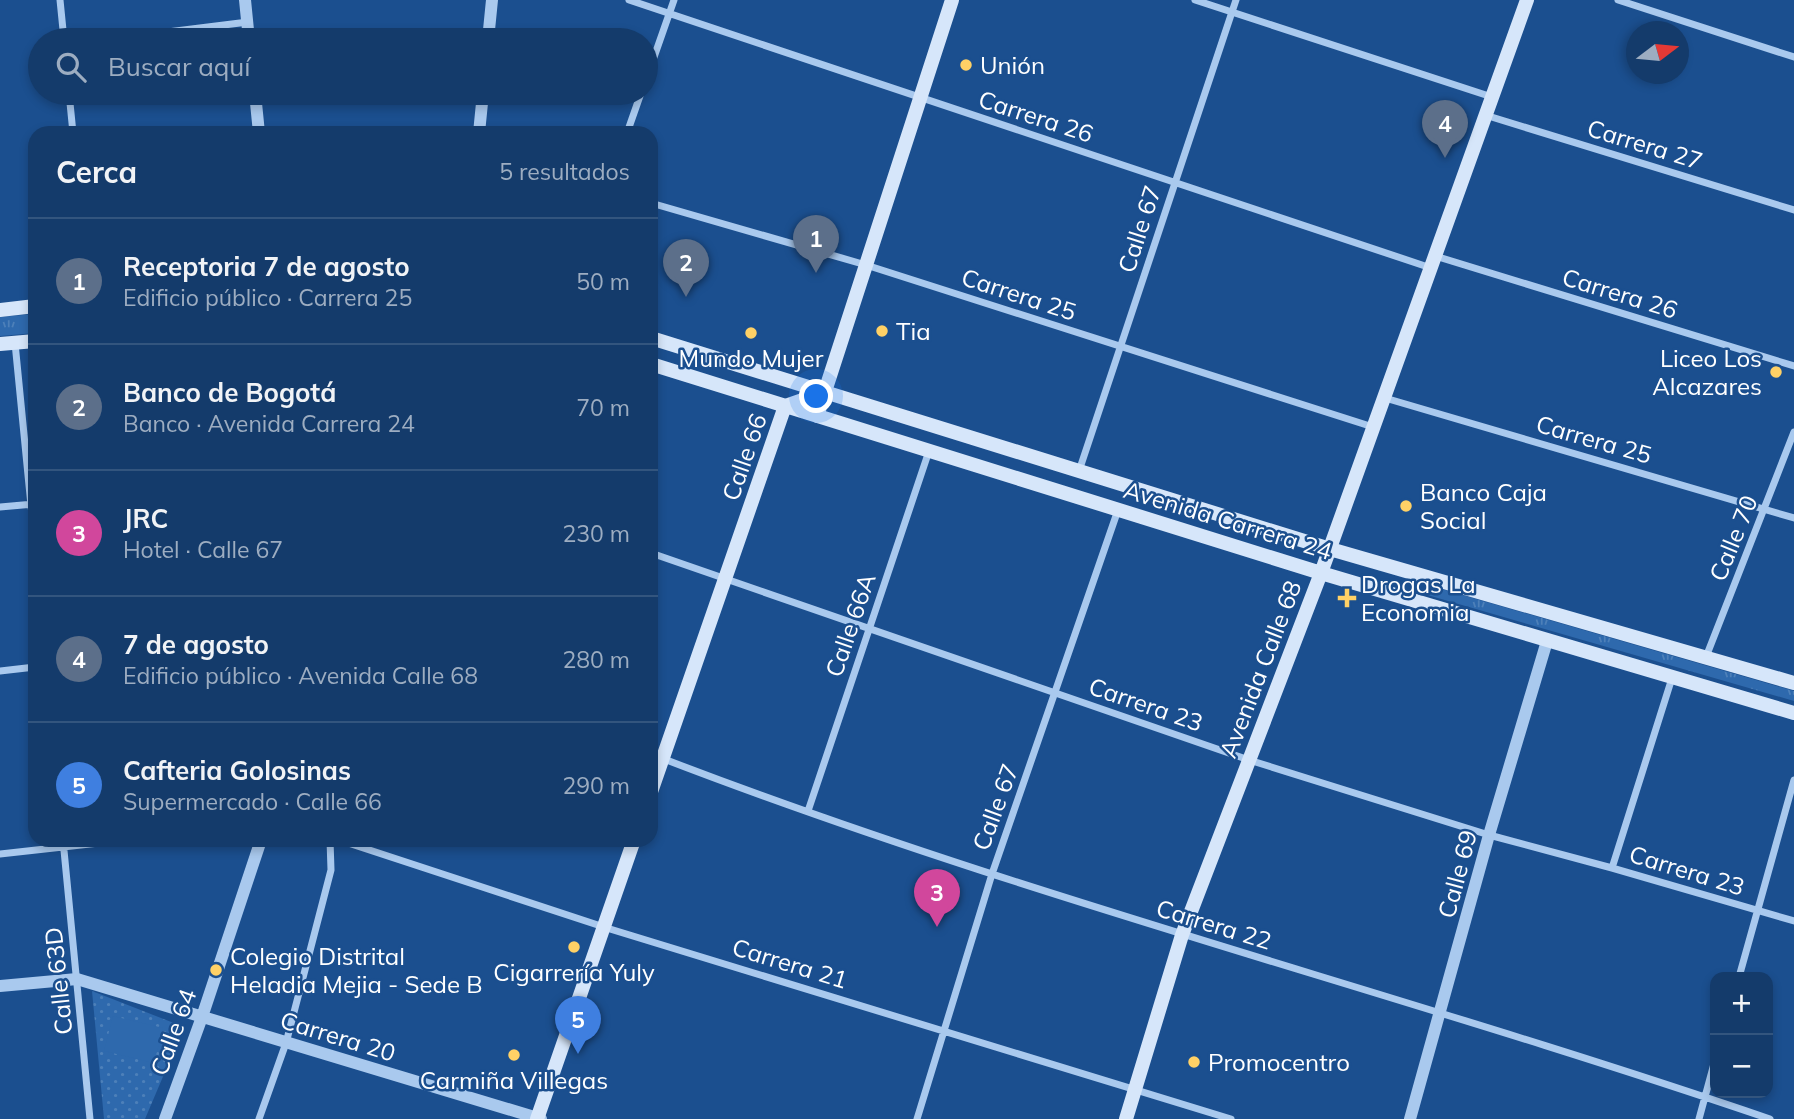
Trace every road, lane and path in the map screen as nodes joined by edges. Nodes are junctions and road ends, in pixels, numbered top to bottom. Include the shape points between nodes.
1 (60, 0) edge
2 (245, 0) edge
3 (492, 0) edge
4 (629, 0) edge
5 (674, 0) edge
6 (952, 0) edge
7 (1195, 0) edge
8 (1236, 0) edge
9 (1527, 0) edge
10 (1618, 0) edge
11 (1232, 12) junction
12 (670, 14) junction
13 (248, 22) junction
14 (63, 28) edge
15 (200, 28) edge
16 (249, 28) edge
17 (489, 28) edge
18 (658, 47) edge
19 (1794, 57) edge
20 (920, 97) junction
21 (1492, 97) junction
22 (70, 105) edge
23 (256, 105) edge
24 (482, 105) edge
25 (637, 105) edge
26 (1485, 115) junction
27 (72, 126) edge
28 (258, 126) edge
29 (480, 126) edge
30 (629, 126) edge
31 (1175, 182) junction
32 (658, 205) edge
33 (1794, 210) edge
34 (1433, 262) junction
35 (866, 265) junction
36 (28, 307) edge
37 (0, 310) edge
38 (658, 340) edge
39 (28, 342) edge
40 (15, 343) junction
41 (0, 344) edge
42 (1120, 347) junction
43 (658, 366) edge
44 (1794, 366) edge
45 (825, 392) junction
46 (1384, 398) junction
47 (785, 406) junction
48 (817, 416) junction
49 (1373, 427) junction
50 (1794, 432) edge
51 (929, 451) junction
52 (28, 459) edge
53 (1079, 471) junction
54 (28, 504) edge
55 (0, 507) edge
56 (1766, 509) junction
57 (1118, 510) junction
58 (1794, 518) edge
59 (1330, 549) junction
60 (658, 555) edge
61 (1321, 573) junction
62 (725, 579) junction
63 (869, 629) junction
64 (1546, 641) junction
65 (1706, 657) junction
66 (28, 668) edge
67 (0, 671) edge
68 (1672, 678) junction
69 (1794, 683) edge
70 (1056, 693) junction
71 (1794, 713) edge
72 (658, 754) edge
73 (658, 757) edge
74 (1249, 760) junction
75 (1794, 780) edge
76 (808, 811) junction
77 (1489, 835) junction
78 (41, 847) edge
79 (64, 847) edge
80 (259, 847) edge
81 (330, 847) edge
82 (361, 847) edge
83 (632, 847) edge
84 (0, 854) edge
85 (1612, 868) junction
86 (992, 874) junction
87 (1757, 912) junction
88 (1794, 921) edge
89 (604, 926) junction
90 (1182, 935) junction
91 (1740, 972) edge
92 (76, 979) junction
93 (0, 986) edge
94 (1441, 1013) junction
95 (202, 1017) junction
96 (944, 1030) junction
97 (286, 1043) junction
98 (1710, 1078) edge
99 (1135, 1089) junction
100 (1705, 1097) junction
101 (90, 1119) edge
102 (164, 1119) edge
103 (259, 1119) edge
104 (539, 1119) edge
105 (918, 1119) edge
106 (1126, 1119) edge
107 (1231, 1119) edge
108 (1410, 1119) edge
109 (1699, 1119) edge
110 (1770, 1119) edge

1 - 14 street
2 - 13 street
3 - 17 street
4 - 12 street, Carrera 26
5 - 12 street
6 - 20 main road
7 - 11 street
8 - 11 street, Calle 67
9 - 21 main road, Avenida Calle 68
10 - 19 street
11 - 21 street
11 - 31 street, Calle 67
12 - 18 street
12 - 20 street, Carrera 26
13 - 15 street
13 - 16 street
20 - 31 street, Carrera 26
20 - 35 main road
21 - 26 main road, Avenida Calle 68
22 - 27 street
23 - 28 street
24 - 29 street
25 - 30 street
26 - 33 street, Carrera 27
26 - 34 main road, Avenida Calle 68
31 - 34 street, Carrera 26
31 - 42 street, Calle 67
32 - 35 street, Carrera 25
34 - 44 street, Carrera 26
34 - 46 main road, Avenida Calle 68
35 - 42 street, Carrera 25
35 - 45 main road
36 - 37 main road
38 - 45 main road, Avenida Carrera 24
39 - 40 main road
40 - 41 main road
40 - 52 street
42 - 49 street, Carrera 25
42 - 53 street, Calle 67
43 - 47 main road, Avenida Carrera 24
45 - 47 main road, Calle 66
45 - 48 main road
45 - 53 main road, Avenida Carrera 24
46 - 49 main road, Avenida Calle 68
46 - 56 street, Carrera 25
47 - 48 main road, Avenida Carrera 24
47 - 62 main road, Calle 66
48 - 51 main road, Avenida Carrera 24
49 - 59 main road, Avenida Calle 68
50 - 56 street, Calle 70
51 - 57 main road, Avenida Carrera 24
51 - 63 street, Calle 66A
53 - 59 main road, Avenida Carrera 24
54 - 55 street
56 - 58 street, Carrera 25
56 - 65 street, Calle 70
57 - 61 main road, Avenida Carrera 24
57 - 70 street, Calle 67
59 - 61 main road, Avenida Calle 68
59 - 65 main road, Avenida Carrera 24
60 - 62 street, Carrera 23
61 - 64 main road, Avenida Carrera 24
61 - 74 main road, Avenida Calle 68
62 - 63 street, Carrera 23
62 - 72 main road, Calle 66
63 - 70 street, Carrera 23
63 - 76 street, Calle 66A
64 - 68 main road, Avenida Carrera 24
64 - 77 street, Calle 69
65 - 69 main road, Avenida Carrera 24
66 - 67 street
68 - 71 main road, Avenida Carrera 24
68 - 85 street
70 - 74 street, Carrera 23
70 - 86 street, Calle 67
73 - 76 street, Carrera 22
74 - 77 street, Carrera 23
74 - 90 main road, Avenida Calle 68
75 - 87 street
76 - 86 street, Carrera 22
77 - 85 street, Carrera 23
77 - 94 street, Calle 69
78 - 84 street
79 - 92 street, Calle 63D
80 - 95 street, Calle 64
81 - 97 street via 331,870
82 - 89 street, Carrera 21
83 - 89 main road
85 - 87 street, Carrera 23
86 - 90 street, Carrera 22
86 - 96 street, Calle 67
87 - 88 street, Carrera 23
87 - 91 street
89 - 96 street, Carrera 21
89 - 104 main road
90 - 94 street, Carrera 22
90 - 99 main road, Avenida Calle 68
92 - 93 street, Carrera 20
92 - 95 street, Carrera 20
92 - 101 street, Calle 63D
94 - 100 street, Carrera 22
94 - 108 street, Calle 69
95 - 97 street, Carrera 20
95 - 102 street, Calle 64
96 - 99 street, Carrera 21
96 - 105 street, Calle 67
97 - 103 street
97 - 104 street, Carrera 20
98 - 100 street
99 - 106 main road, Avenida Calle 68
99 - 107 street, Carrera 21
100 - 109 street
100 - 110 street, Carrera 22

